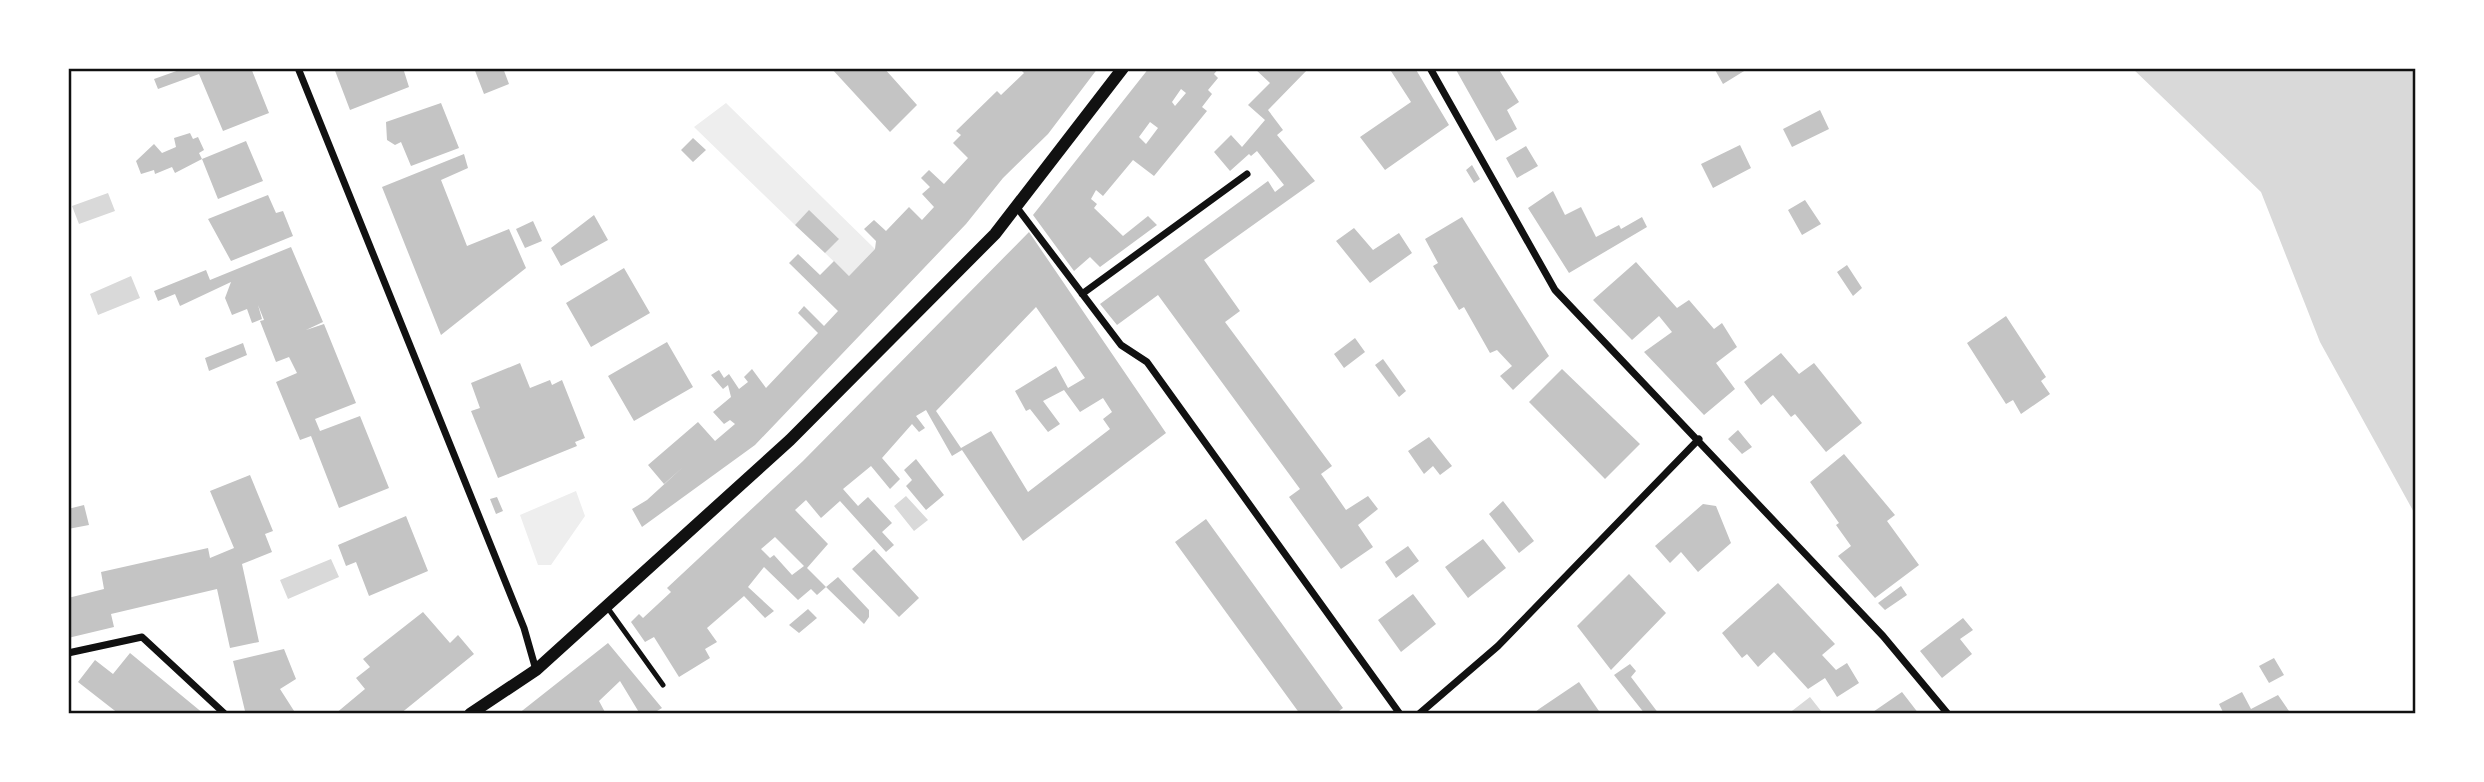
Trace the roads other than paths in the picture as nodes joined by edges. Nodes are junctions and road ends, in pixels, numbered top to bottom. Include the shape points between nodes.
1 (298, 68) edge
2 (1123, 68) edge
3 (1430, 68) edge
4 (1247, 174) dead end
5 (1015, 204) junction
6 (1082, 293) junction
7 (1699, 439) junction
8 (606, 605) junction
9 (68, 653) edge
10 (536, 670) junction
11 (663, 684) dead end
12 (225, 714) edge
13 (470, 714) edge
14 (1400, 714) edge
15 (1419, 714) edge
16 (1948, 714) edge

1 - 10 street via 524,628
2 - 5 street
3 - 7 street via 1555,289
4 - 6 street
5 - 6 street
5 - 8 street via 995,234 790,440
6 - 14 street via 1121,345 1147,362
7 - 15 street via 1498,646
7 - 16 street via 1883,636
8 - 10 street
8 - 11 lane
9 - 12 street via 142,637
10 - 13 street

